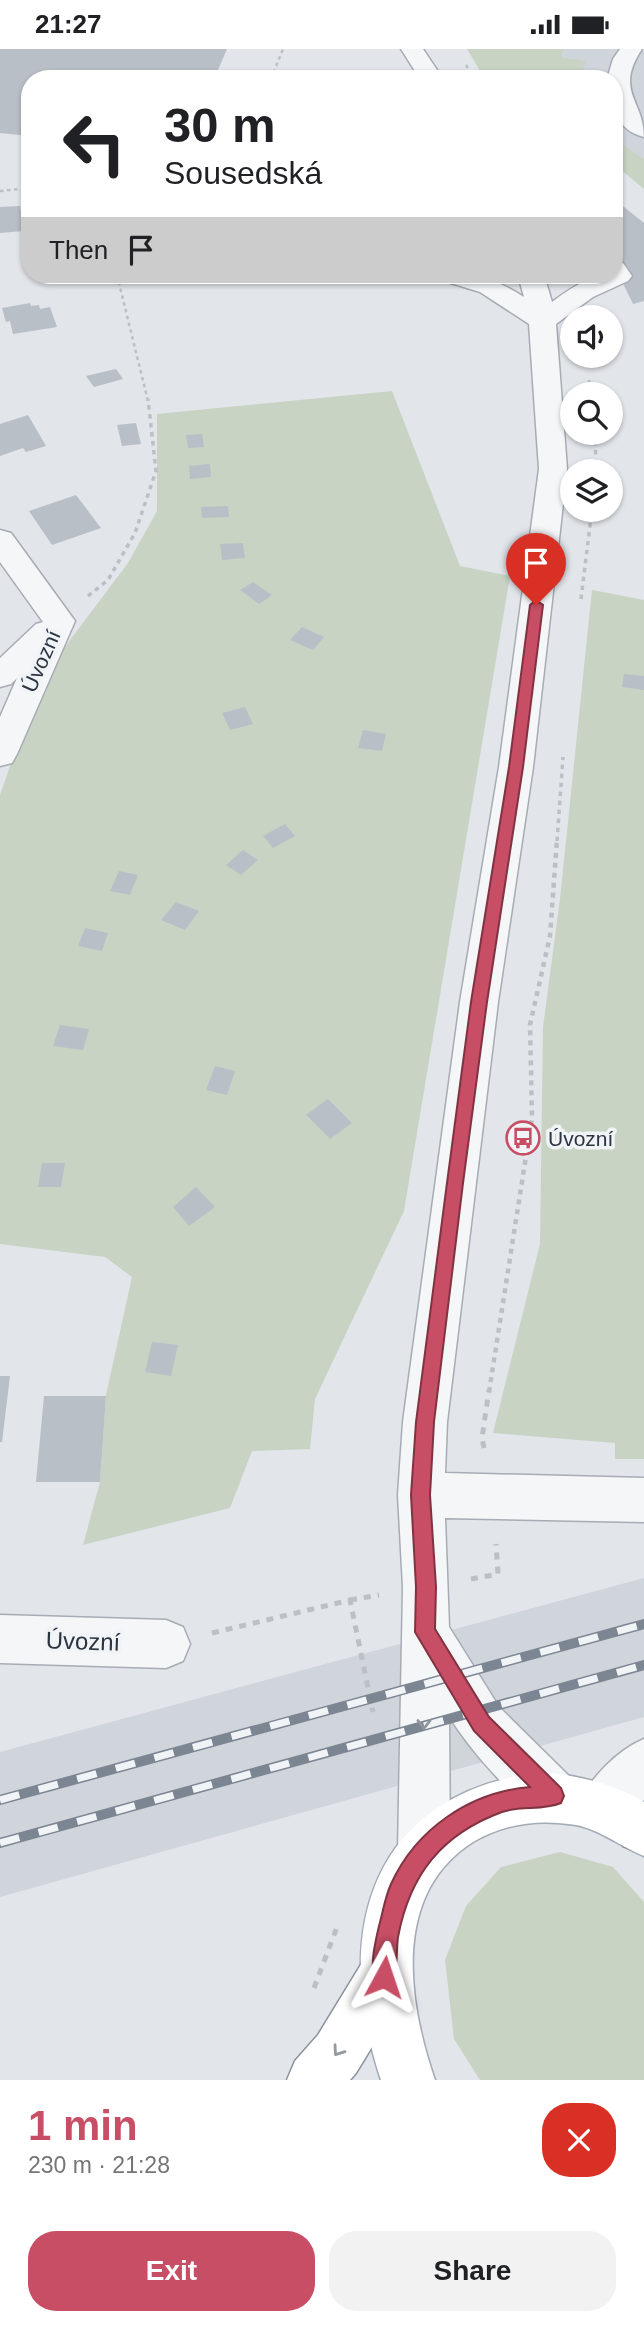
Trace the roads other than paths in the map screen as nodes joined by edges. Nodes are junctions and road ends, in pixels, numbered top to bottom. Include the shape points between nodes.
1 (412, 49) edge
2 (631, 49) edge
3 (426, 70) edge
4 (619, 70) edge
5 (623, 104) edge
6 (644, 131) edge
7 (623, 136) edge
8 (644, 151) edge
9 (482, 284) edge
10 (533, 284) edge
11 (601, 284) edge
12 (543, 321) junction
13 (0, 540) edge
14 (59, 621) junction
15 (0, 676) edge
16 (0, 754) edge
17 (421, 1495) junction
18 (644, 1500) edge
19 (425, 1632) junction
20 (0, 1639) edge
21 (166, 1644) road end
22 (644, 1763) edge
23 (553, 1796) junction
24 (633, 1824) edge
25 (424, 1850) junction
26 (384, 1977) junction
27 (314, 2080) edge
28 (408, 2080) edge

1 - 3 street
2 - 4 street
5 - 6 street
7 - 8 street
9 - 12 street
10 - 12 street
11 - 12 street
12 - 17 street via 554,469 455,1183 425,1422
13 - 14 street, Úvozní
14 - 15 street
14 - 16 street, Úvozní
17 - 18 street
17 - 19 street
19 - 23 street via 482,1724
19 -> 25 street
20 - 21 street, Úvozní
22 - 24 street
23 - 24 main road
23 - 25 main road via 506,1800 462,1818
25 - 26 main road via 399,1889 387,1938
26 -> 27 main road via 337,2054
26 - 28 main road via 392,2036

